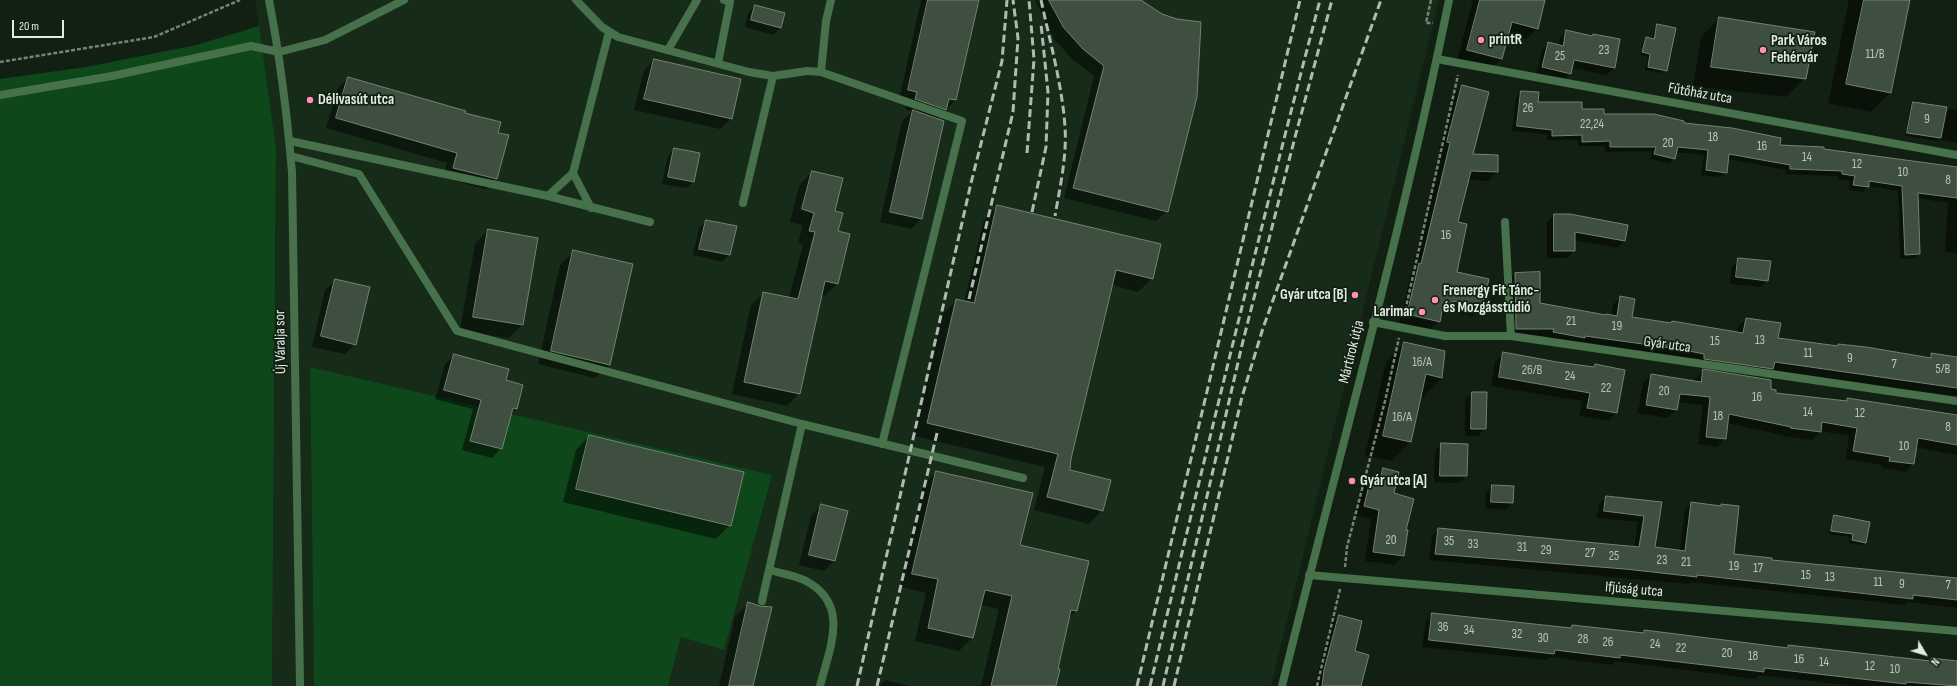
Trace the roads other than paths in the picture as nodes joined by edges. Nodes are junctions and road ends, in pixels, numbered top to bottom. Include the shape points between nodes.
1 (269, 0) edge
2 (404, 0) edge
3 (576, 0) edge
4 (697, 0) edge
5 (724, 0) edge
6 (831, 0) edge
7 (1449, 0) edge
8 (609, 32) junction
9 (668, 50) junction
10 (279, 52) junction
11 (1437, 59) junction
12 (718, 63) junction
13 (821, 72) junction
14 (773, 76) junction
15 (0, 95) edge
16 (290, 141) junction
17 (1957, 155) edge
18 (291, 156) junction
19 (573, 173) junction
20 (548, 196) junction
21 (743, 203) dead end
22 (591, 208) junction
23 (650, 222) dead end
24 (1505, 222) dead end
25 (1374, 322) junction
26 (1511, 336) junction
27 (1957, 401) edge
28 (802, 424) junction
29 (882, 444) junction
30 (1023, 478) dead end
31 (769, 570) junction
32 (1309, 575) junction
33 (762, 600) dead end
34 (1957, 631) edge
35 (300, 686) edge
36 (820, 686) edge
37 (1282, 686) edge

1 - 10 street, Új Váralja sor
2 - 10 street via 325,40
3 - 8 street
4 - 9 street
5 - 12 street via 730,2
6 - 13 street via 826,21
7 - 11 street, Mártírok útja
8 - 9 street
8 - 19 street
9 - 12 street
10 - 15 street via 251,46 112,76
10 - 16 street, Új Váralja sor
11 - 17 street, Fűtőház utca
11 - 25 street, Mártírok útja
12 - 14 street
13 - 14 street via 807,71
13 - 29 street via 962,121
14 - 21 street
16 - 18 street, Új Váralja sor
16 - 20 street
18 - 28 street via 359,174 457,331
18 - 35 street, Új Váralja sor
19 - 20 street
19 - 22 street
20 - 22 street
22 - 23 street
24 - 26 street
25 - 26 street, Gyár utca via 1445,336
25 - 32 street, Mártírok útja
26 - 27 street, Gyár utca
28 - 29 street
28 - 31 street
29 - 30 street
31 - 33 street
31 - 36 street via 803,579 826,596 833,612 834,628
32 - 34 street, Ifjúság utca
32 - 37 street, Mártírok útja

